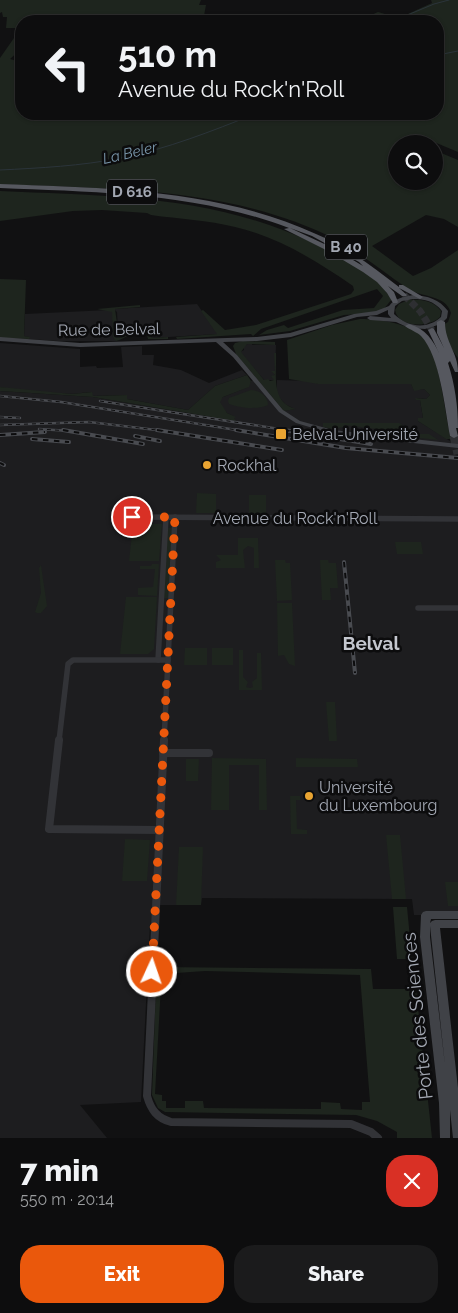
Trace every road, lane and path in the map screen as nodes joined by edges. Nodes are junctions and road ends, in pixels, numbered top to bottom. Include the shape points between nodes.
1 (0, 188) edge
2 (261, 216) junction
3 (403, 295) tunnel mouth
4 (420, 297) junction
5 (393, 305) junction
6 (340, 319) junction
7 (396, 320) junction
8 (441, 322) junction
9 (409, 326) junction
10 (0, 339) edge
11 (218, 340) junction
12 (229, 343) junction
13 (235, 356) junction
14 (458, 370) edge
15 (458, 397) edge
16 (458, 426) edge
17 (454, 436) dead end
18 (458, 446) edge
19 (132, 517) dead end
20 (166, 517) junction
21 (175, 517) junction
22 (458, 519) edge
23 (418, 608) dead end
24 (458, 608) edge
25 (158, 660) junction
26 (168, 660) junction
27 (163, 753) junction
28 (209, 753) dead end
29 (159, 830) junction
30 (458, 915) edge
31 (432, 921) junction
32 (458, 924) edge
33 (378, 1138) edge
34 (445, 1138) edge
35 (458, 1138) edge

1 - 2 highway, D 616 via 161,198
2 - 3 highway, B 40 via 341,251
2 - 4 highway, B 40 via 301,226 335,240
2 - 5 highway, B 40 via 349,260 392,293
4 - 5 main road via 406,298
4 - 8 main road via 443,307 446,314
5 - 6 main road via 377,313
5 - 7 main road via 391,314
6 - 7 main road
6 - 12 main road, Rue de Belval via 290,335
7 - 9 main road
8 - 9 main road via 423,327
8 - 14 highway via 441,333
9 - 17 highway via 425,335 430,342 442,376
10 - 11 main road, Rue de Belval via 80,345
11 - 12 main road, Rue de Belval
11 - 13 main road
12 - 13 main road
13 - 18 main road via 281,411 298,422 320,430
15 - 16 highway via 446,357 431,330 448,375
19 - 20 street, Avenue du Rock'n'Roll
20 - 21 street, Avenue du Rock'n'Roll
20 - 25 street
21 - 22 street, Avenue du Rock'n'Roll
21 - 26 street
23 - 24 street
25 - 26 street
25 - 29 street via 73,660 68,664 49,829
26 - 27 street
27 - 28 street
27 - 29 street
29 - 33 street via 147,1096 154,1114 171,1122 351,1124
30 - 31 main road
31 - 32 main road
31 - 34 main road, Porte des Sciences via 428,969 444,1103
31 - 35 main road, Porte des Sciences

